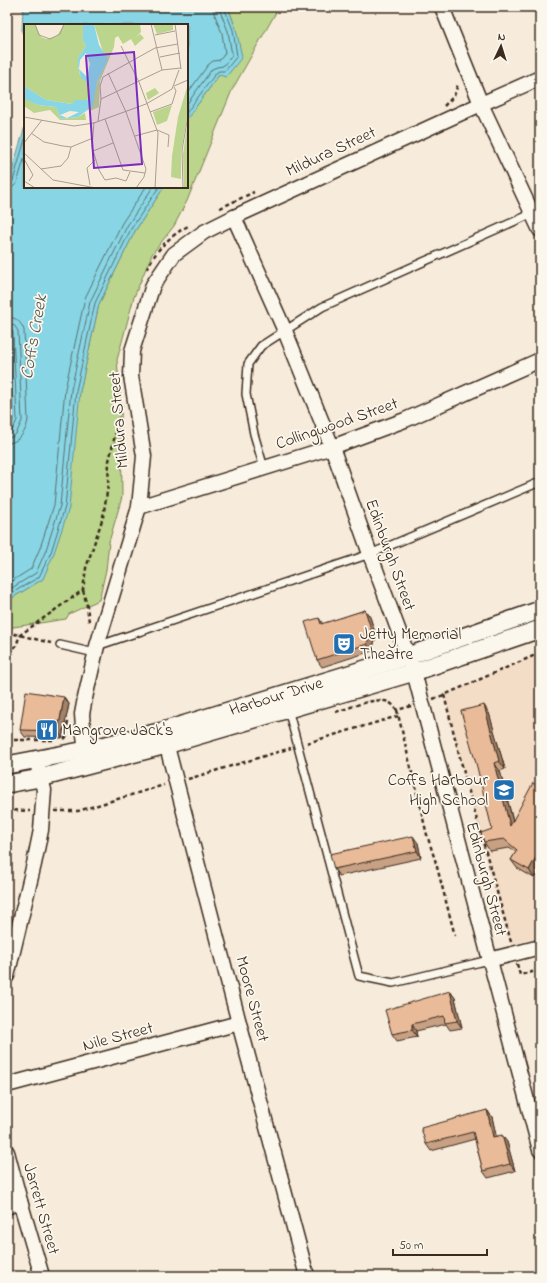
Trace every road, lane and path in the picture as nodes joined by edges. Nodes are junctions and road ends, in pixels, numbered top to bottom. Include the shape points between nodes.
1 (442, 7) edge
2 (540, 78) edge
3 (459, 83) dead end
4 (481, 104) junction
5 (442, 107) dead end
6 (256, 191) dead end
7 (214, 212) dead end
8 (536, 212) edge
9 (234, 217) junction
10 (194, 223) dead end
11 (540, 230) edge
12 (146, 270) dead end
13 (285, 331) junction
14 (540, 360) edge
15 (123, 404) dead end
16 (332, 447) junction
17 (264, 468) junction
18 (540, 482) edge
19 (139, 507) junction
20 (370, 554) junction
21 (83, 590) junction
22 (540, 610) edge
23 (88, 627) dead end
24 (540, 629) edge
25 (7, 632) edge
26 (20, 635) junction
27 (60, 645) joint
28 (96, 649) junction
29 (7, 651) edge
30 (540, 653) edge
31 (408, 656) junction
32 (414, 672) junction
33 (444, 695) junction
34 (422, 702) junction
35 (288, 708) junction
36 (397, 710) junction
37 (329, 714) dead end
38 (398, 716) junction
39 (68, 721) dead end
40 (165, 738) junction
41 (7, 740) edge
42 (54, 740) edge
43 (62, 741) dead end
44 (298, 746) junction
45 (86, 750) junction
46 (36, 759) junction
47 (7, 765) edge
48 (40, 778) junction
49 (176, 782) junction
50 (7, 784) edge
51 (7, 810) edge
52 (42, 811) junction
53 (455, 936) dead end
54 (540, 947) edge
55 (10, 948) edge
56 (514, 954) junction
57 (489, 960) junction
58 (540, 970) edge
59 (7, 976) edge
60 (239, 1023) junction
61 (7, 1085) edge
62 (540, 1150) edge
63 (7, 1152) edge
64 (13, 1204) edge
65 (42, 1276) edge
66 (307, 1276) edge

1 - 4 street
2 - 4 street, Mildura Street
3 - 5 path via 454,96
4 - 8 street
4 - 9 street, Mildura Street
6 - 7 path
8 - 11 street
8 - 13 lane via 322,307
9 - 13 street, Edinburgh Street
9 - 19 street, Mildura Street via 204,232 174,254 153,285 132,351 131,376 144,456
10 - 12 path via 167,240 151,259
13 - 16 street, Edinburgh Street
13 - 17 lane via 261,346 248,364 246,394
14 - 16 street, Collingwood Street via 405,420
15 - 21 path via 109,460 103,517 86,568
16 - 17 street, Collingwood Street
16 - 20 street, Edinburgh Street
17 - 19 street, Collingwood Street
18 - 20 lane
19 - 28 street, Mildura Street
20 - 28 lane
20 - 31 street, Edinburgh Street
21 - 23 path via 90,620
21 - 26 path
22 - 31 street, Harbour Drive
24 - 32 street, Harbour Drive
25 - 26 path
26 - 27 path
26 - 29 path via 16,646
27 - 28 lane
28 - 45 street, Mildura Street via 82,714
30 - 33 path
31 - 32 street, Edinburgh Street
31 - 40 street, Harbour Drive
32 - 34 street, Edinburgh Street
32 - 35 street, Harbour Drive
33 - 34 path
33 - 56 path
34 - 36 path
34 - 57 street, Edinburgh Street
35 - 40 street, Harbour Drive
35 - 44 lane
36 - 37 path via 389,702 373,701
36 - 38 path
38 - 44 path
38 - 53 path
39 - 43 path via 66,737
40 - 45 street, Harbour Drive
40 - 48 street, Harbour Drive
40 - 49 street, Moore Street
41 - 42 path
44 - 49 path
44 - 57 lane via 359,976 393,983
45 - 46 street, Harbour Drive
46 - 47 street, Harbour Drive
46 - 48 street
48 - 50 street, Harbour Drive
48 - 52 street via 44,790
49 - 52 path via 78,811
49 - 60 street, Moore Street
51 - 52 path
52 - 55 street via 34,864
54 - 56 street
55 - 59 street
56 - 57 street
56 - 58 path via 520,975
57 - 62 street, Edinburgh Street
60 - 61 street, Nile Street
60 - 66 street, Moore Street
63 - 64 street, Jarrett Street
64 - 65 street, Jarrett Street

